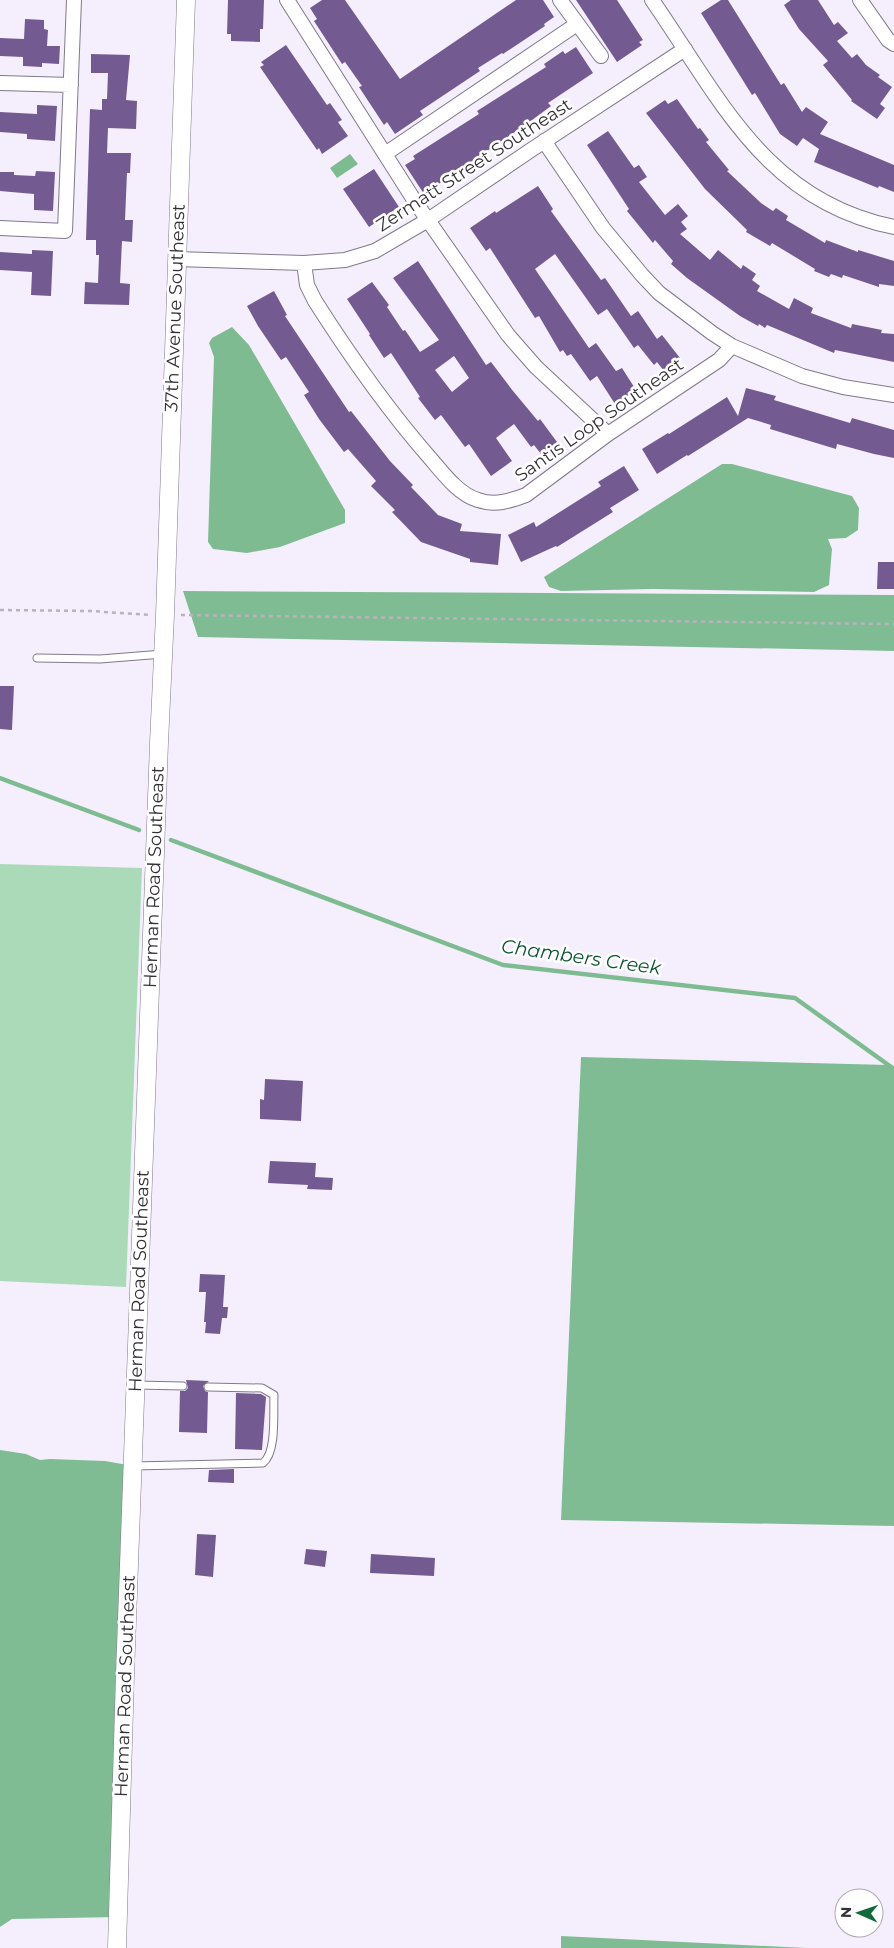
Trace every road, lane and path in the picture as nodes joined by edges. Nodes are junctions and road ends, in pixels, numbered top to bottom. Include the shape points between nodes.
1 (74, 0) edge
2 (186, 0) edge
3 (287, 0) edge
4 (560, 0) edge
5 (652, 0) edge
6 (860, 0) edge
7 (577, 24) junction
8 (894, 44) edge
9 (686, 49) junction
10 (600, 56) dead end
11 (0, 83) edge
12 (71, 85) junction
13 (544, 141) junction
14 (385, 154) junction
15 (428, 220) junction
16 (894, 227) edge
17 (0, 228) edge
18 (176, 259) junction
19 (304, 263) junction
20 (732, 346) junction
21 (894, 395) edge
22 (608, 434) junction
23 (0, 610) edge
24 (167, 615) junction
25 (894, 624) edge
26 (163, 654) junction
27 (37, 658) dead end
28 (136, 1385) junction
29 (183, 1386) dead end
30 (208, 1386) dead end
31 (133, 1466) junction
32 (118, 1948) edge

1 - 12 street
2 - 18 street, 37th Avenue Southeast
3 - 14 street
4 - 7 street
5 - 9 street
6 - 8 street
7 - 10 street
7 - 14 street
9 - 13 street, Zermatt Street Southeast
9 - 16 street via 735,123 775,169 805,192 836,208
11 - 12 street
12 - 17 street via 65,231
13 - 15 street, Zermatt Street Southeast
13 - 20 street via 603,228 642,275 678,308
14 - 15 street
15 - 19 street, Zermatt Street Southeast via 375,251 346,260
15 - 22 street via 508,335 536,368
18 - 19 street, Zermatt Street Southeast
18 - 24 street, 37th Avenue Southeast
19 - 22 street, Santis Loop Southeast via 307,285 315,301 382,400 443,474 469,496 497,503 526,495
20 - 21 street via 802,376 843,388
20 - 22 street, Santis Loop Southeast via 719,360
23 - 24 path
24 - 25 path
24 - 26 street, Herman Road Southeast
26 - 27 lane via 100,659
26 - 28 street, Herman Road Southeast
28 - 29 lane
28 - 31 street, Herman Road Southeast
30 - 31 lane via 262,1388 274,1395 272,1446 268,1459 263,1463
31 - 32 street, Herman Road Southeast

